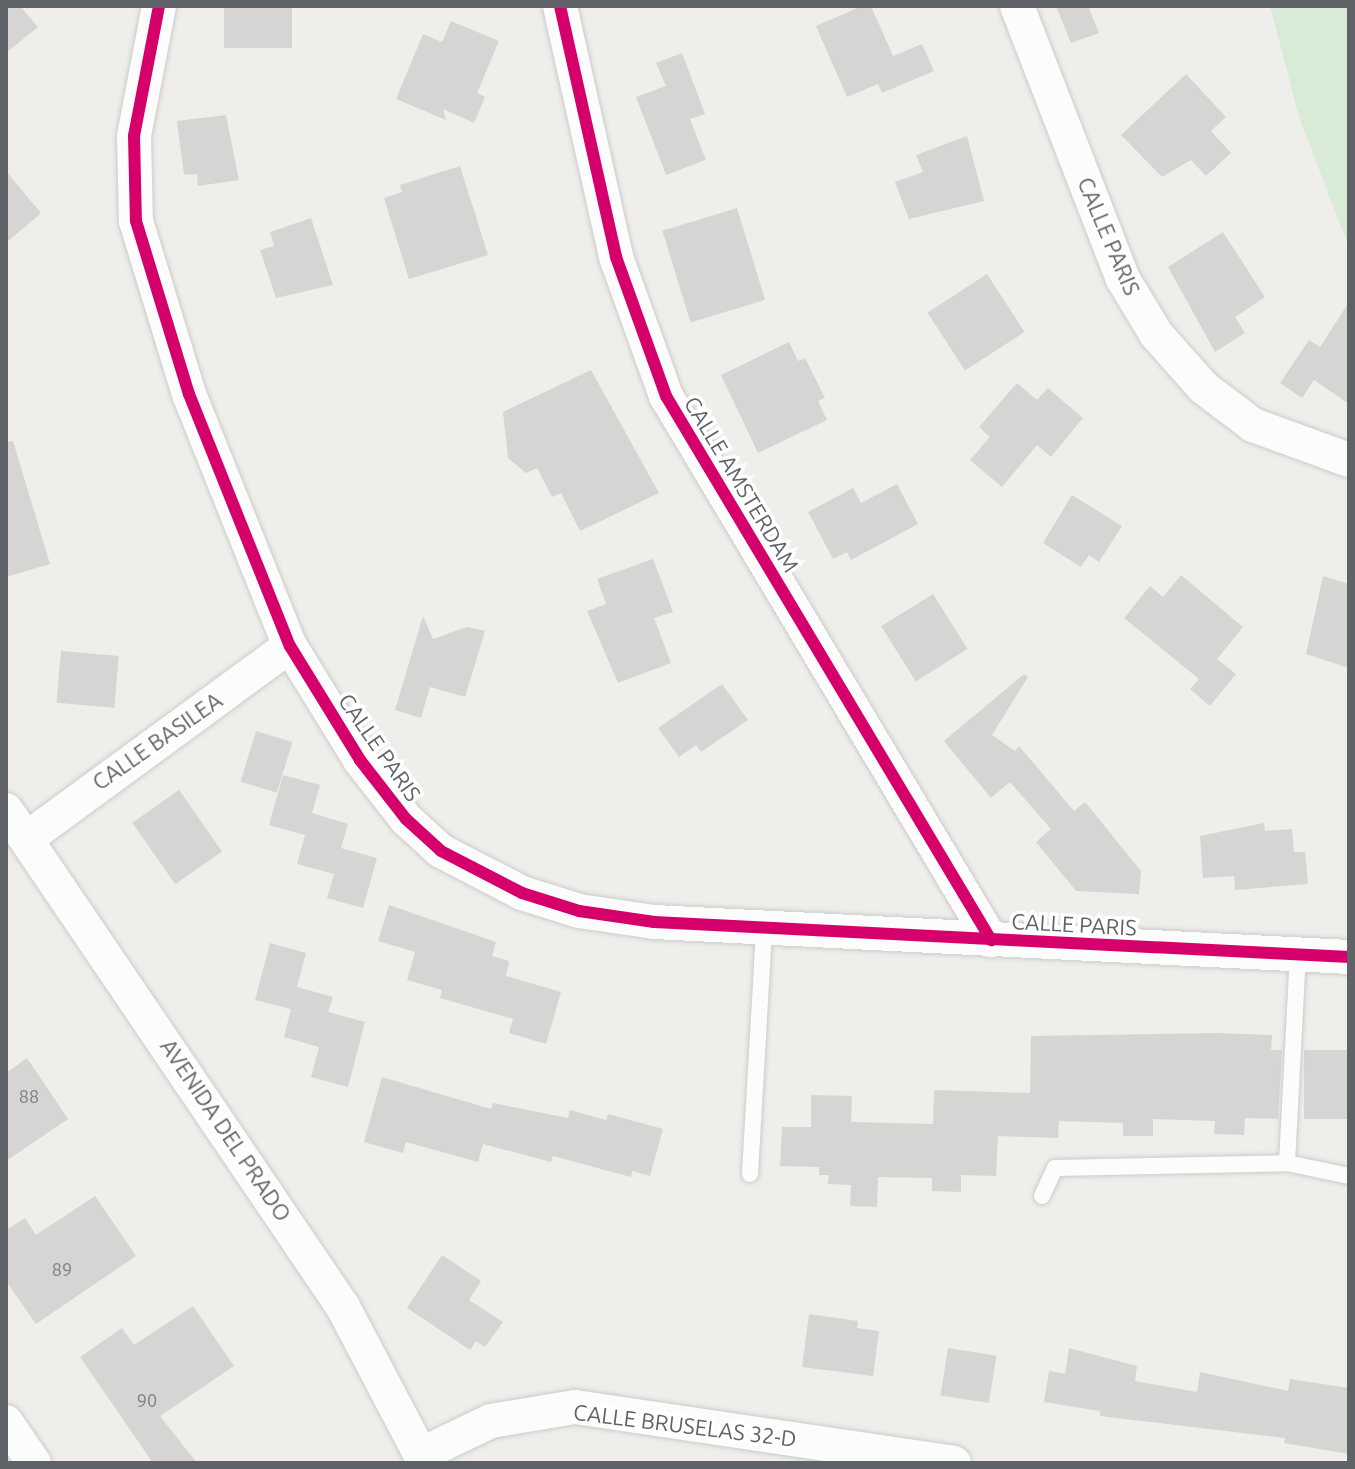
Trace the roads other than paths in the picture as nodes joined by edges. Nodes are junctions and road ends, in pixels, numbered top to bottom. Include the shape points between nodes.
1 (159, 6) edge
2 (560, 6) edge
3 (1017, 6) edge
4 (1349, 460) edge
5 (290, 646) junction
6 (6, 810) edge
7 (26, 839) junction
8 (764, 928) junction
9 (991, 940) junction
10 (1298, 955) junction
11 (1349, 957) edge
12 (1287, 1163) junction
13 (750, 1174) dead end
14 (1349, 1176) edge
15 (1042, 1196) dead end
16 (6, 1422) edge
17 (423, 1458) edge
18 (34, 1463) edge
19 (954, 1463) edge

1 - 5 street, CALLE PARIS via 134,136 136,221 189,394
2 - 9 street, CALLE AMSTERDAM via 616,257 666,396
3 - 4 street, CALLE PARIS via 1123,279 1156,334 1204,388 1253,425
5 - 7 street, CALLE BASILEA
5 - 8 street, CALLE PARIS via 360,760 406,819 472,871 579,911
6 - 7 street, AVENIDA DEL PRADO
7 - 17 street, AVENIDA DEL PRADO via 343,1307
8 - 9 street, CALLE PARIS
8 - 13 lane
9 - 10 street, CALLE PARIS
10 - 11 street, CALLE PARIS
10 - 12 lane
12 - 14 lane
12 - 15 lane via 1055,1168
16 - 18 street
17 - 19 street, CALLE BRUSELAS 32-D via 491,1421 575,1407

